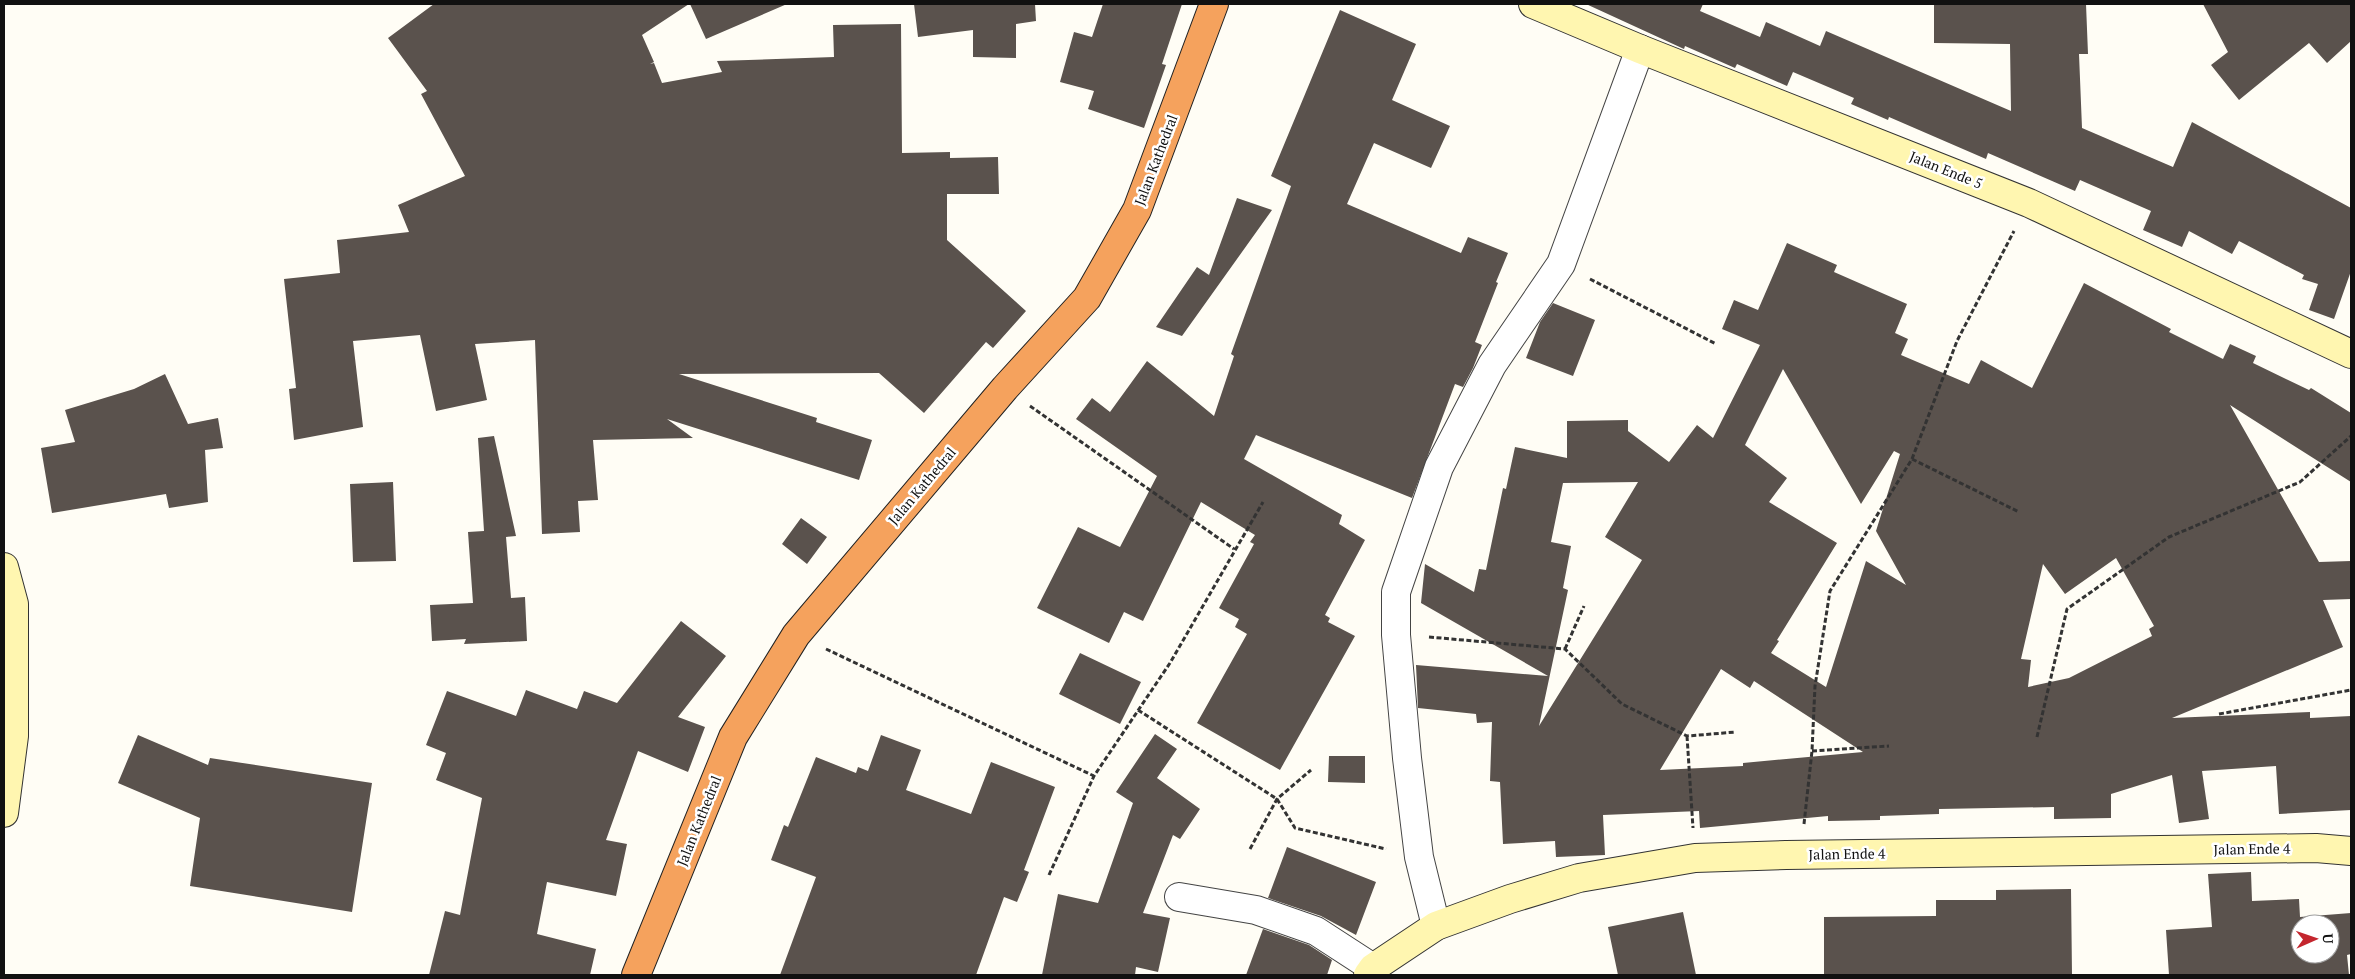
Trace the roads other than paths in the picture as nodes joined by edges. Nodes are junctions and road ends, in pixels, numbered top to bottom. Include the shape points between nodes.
1 (1214, 4) edge
2 (1533, 4) edge
3 (1640, 49) junction
4 (2351, 354) edge
5 (4, 567) edge
6 (9, 735) edge
7 (4, 813) edge
8 (2351, 851) edge
9 (1179, 896) dead end
10 (1436, 926) junction
11 (1370, 972) edge
12 (636, 975) edge

1 - 12 highway, Jalan Kathedral via 1137,210 1088,298 1005,388 796,636 733,737
2 - 3 street, Jalan Ende 5
3 - 4 street, Jalan Ende 5 via 2029,203
3 - 10 street via 1562,264 1492,365 1439,468 1396,592 1396,634 1406,758 1419,857
5 - 6 street via 14,604
6 - 7 street
8 - 10 street, Jalan Ende 4 via 2316,848 1694,858 1580,878
9 - 11 street via 1256,910 1316,931
10 - 11 street, Jalan Ende 4

